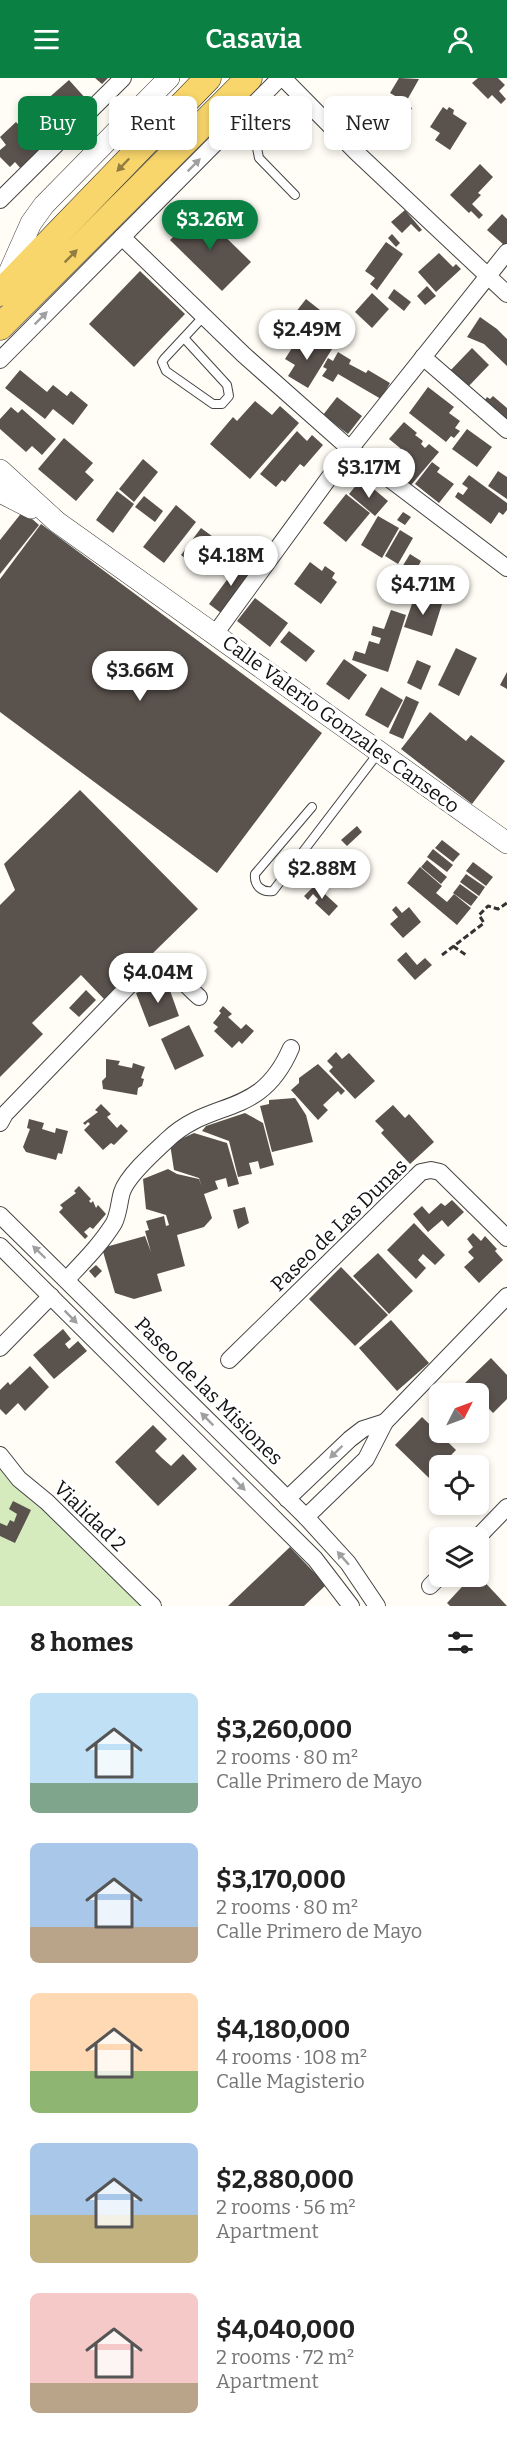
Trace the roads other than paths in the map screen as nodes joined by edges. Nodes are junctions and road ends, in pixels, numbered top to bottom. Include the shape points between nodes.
1 (123, 78) edge
2 (208, 78) edge
3 (282, 78) edge
4 (166, 79) edge
5 (242, 87) edge
6 (179, 96) edge
7 (189, 96) edge
8 (301, 96) edge
9 (312, 107) edge
10 (197, 118) edge
11 (209, 132) edge
12 (209, 134) edge
13 (209, 134) edge
14 (137, 150) edge
15 (257, 150) edge
16 (295, 195) dead end
17 (0, 200) edge
18 (122, 237) junction
19 (507, 252) edge
20 (487, 275) junction
21 (0, 292) edge
22 (507, 294) edge
23 (204, 316) junction
24 (0, 327) edge
25 (184, 338) junction
26 (423, 357) junction
27 (0, 360) edge
28 (507, 430) edge
29 (350, 448) junction
30 (0, 470) edge
31 (0, 492) edge
32 (57, 522) junction
33 (507, 568) edge
34 (215, 634) junction
35 (379, 752) junction
36 (312, 807) dead end
37 (507, 843) edge
38 (199, 997) dead end
39 (291, 1048) dead end
40 (0, 1123) edge
41 (0, 1215) edge
42 (507, 1238) edge
43 (0, 1246) edge
44 (67, 1279) junction
45 (51, 1296) junction
46 (507, 1296) edge
47 (0, 1348) edge
48 (229, 1360) dead end
49 (385, 1422) junction
50 (0, 1455) edge
51 (0, 1473) edge
52 (19, 1479) junction
53 (287, 1499) junction
54 (507, 1507) edge
55 (306, 1517) junction
56 (488, 1527) edge
57 (153, 1606) edge
58 (351, 1606) edge
59 (377, 1606) edge

1 - 17 street
2 - 7 main road
3 - 5 street
3 - 8 street
4 - 6 street
4 - 21 street via 45,205 32,222
9 - 20 street
10 - 11 street
18 -> 12 street
24 -> 13 main road
14 -> 21 main road
15 - 16 lane via 258,158
18 - 23 street
27 -> 18 street
19 - 20 street
20 - 22 street
20 - 26 street
23 - 25 lane
23 - 29 street
25 - 25 lane via 227,385 229,396 222,404 213,404 163,366 164,359
26 - 28 street
26 - 29 street
29 - 33 street
29 - 34 street
30 - 32 street
31 - 32 street
32 - 34 street, Calle Valerio Gonzales Canseco
34 - 35 street, Calle Valerio Gonzales Canseco
35 - 36 lane via 273,891 258,887 255,874
35 - 37 street, Calle Valerio Gonzales Canseco
38 - 40 street via 164,967 146,968
39 - 44 street via 282,1069 268,1085 247,1101 188,1124 131,1177 122,1190 116,1220
44 -> 41 street, Paseo de las Misiones
42 - 48 street, Paseo de Las Dunas via 440,1172 421,1172
43 - 45 street
53 -> 44 street, Paseo de las Misiones
45 - 47 street
45 -> 58 street via 315,1559
46 - 49 street
49 -> 53 street via 363,1429 350,1439
49 - 55 street via 366,1459
50 - 52 street, Vialidad 2
51 - 52 street
52 - 57 street, Vialidad 2
53 - 55 street, Paseo de las Misiones
54 - 56 street
59 -> 55 street, Paseo de las Misiones via 348,1563

